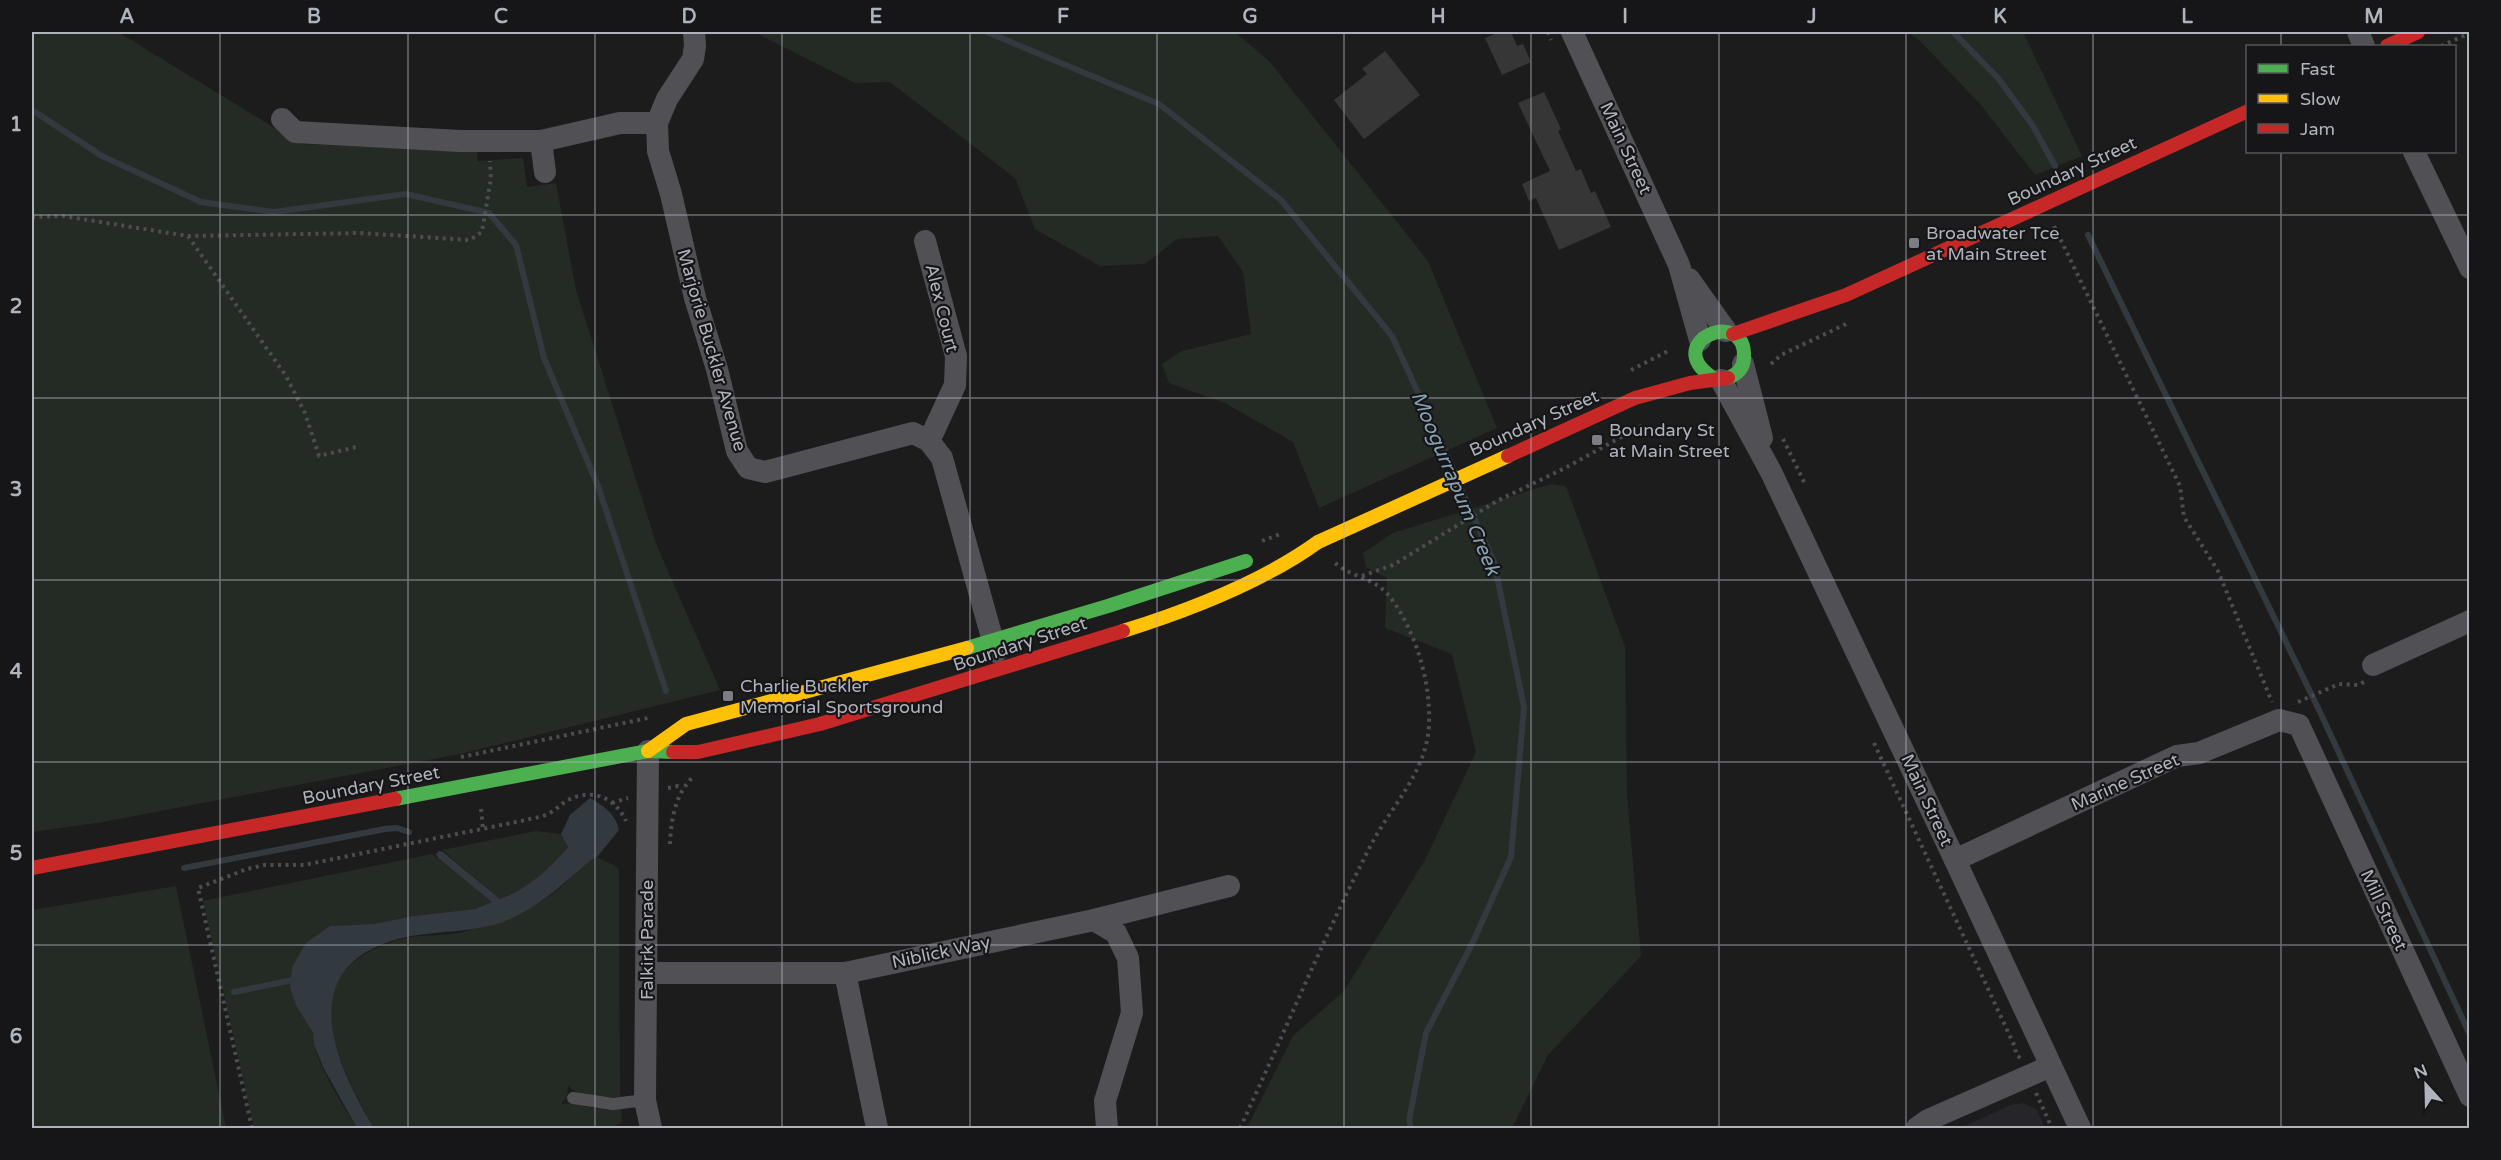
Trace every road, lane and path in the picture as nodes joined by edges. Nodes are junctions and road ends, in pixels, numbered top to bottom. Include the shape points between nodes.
1 (694, 32) edge
2 (1548, 32) edge
3 (2418, 32) edge
4 (2469, 33) edge
5 (1562, 37) edge
6 (2389, 45) edge
7 (2443, 45) edge
8 (2246, 111) edge
9 (282, 119) dead end
10 (657, 123) junction
11 (541, 141) junction
12 (2414, 153) edge
13 (545, 172) dead end
14 (491, 178) dead end
15 (2043, 204) junction
16 (32, 218) edge
17 (2058, 221) dead end
18 (2054, 226) junction
19 (2046, 231) dead end
20 (188, 236) junction
21 (925, 242) dead end
22 (1679, 266) junction
23 (2469, 268) edge
24 (1846, 295) junction
25 (1855, 320) dead end
26 (1785, 331) dead end
27 (1730, 332) junction
28 (1672, 339) dead end
29 (1698, 344) junction
30 (1748, 356) junction
31 (1678, 363) dead end
32 (1623, 374) dead end
33 (1769, 374) dead end
34 (1661, 377) dead end
35 (1717, 379) junction
36 (1635, 398) junction
37 (1644, 425) dead end
38 (1780, 434) dead end
39 (929, 441) junction
40 (360, 446) dead end
41 (1771, 472) junction
42 (1806, 486) dead end
43 (1290, 531) dead end
44 (1318, 542) junction
45 (1260, 549) joint
46 (1283, 549) dead end
47 (1335, 564) junction
48 (1325, 568) dead end
49 (1362, 576) junction
50 (2469, 621) edge
51 (992, 641) junction
52 (2373, 665) joint
53 (1001, 668) junction
54 (2299, 702) dead end
55 (2289, 722) junction
56 (1870, 735) dead end
57 (648, 751) junction
58 (696, 774) dead end
59 (481, 809) dead end
60 (628, 827) dead end
61 (483, 828) junction
62 (43, 853) dead end
63 (101, 853) junction
64 (670, 854) dead end
65 (1955, 860) junction
66 (32, 868) edge
67 (1229, 886) dead end
68 (1094, 920) junction
69 (648, 973) junction
70 (845, 973) junction
71 (2020, 1057) dead end
72 (2051, 1066) junction
73 (2469, 1096) edge
74 (2038, 1097) dead end
75 (573, 1098) dead end
76 (645, 1100) junction
77 (252, 1128) edge
78 (651, 1128) edge
79 (878, 1128) edge
80 (1107, 1128) edge
81 (1240, 1128) edge
82 (1917, 1128) edge
83 (2052, 1128) edge
84 (2080, 1128) edge

1 - 10 street, Marjorie Buckler Avenue via 693,58
2 - 5 path
3 - 6 street
4 - 7 path
5 - 22 street, Main Street
8 - 15 street, Boundary Street
9 - 11 street via 296,132
10 - 11 street via 620,123
10 - 39 street, Marjorie Buckler Avenue via 658,151 694,298 737,451 748,468 765,472 913,433
11 - 13 street
12 - 23 street
14 - 20 path via 482,232 470,240 360,233
15 - 18 path
15 - 24 street, Boundary Street
16 - 20 path via 63,216
17 - 18 path
18 - 19 path
18 - 55 path via 2180,486 2184,517 2218,571
20 - 40 path via 286,376 305,413 319,456
21 - 39 street, Alex Court via 956,357 955,385
22 - 27 street, Main Street
22 - 29 street, Main Street
24 - 26 street, Boundary Street
24 - 27 street, Boundary Street
25 - 33 path via 1781,355 1772,362
27 - 29 street, Boundary Street via 1712,331
27 - 30 street via 1740,339
28 - 32 path via 1670,350
29 - 31 street, Boundary Street
29 - 35 street via 1695,356 1700,370
30 - 35 street, Boundary Street via 1735,375
30 - 41 street, Main Street
34 - 36 street, Boundary Street
35 - 36 street, Boundary Street via 1677,385
35 - 41 street, Main Street
36 - 44 street, Boundary Street
37 - 49 path via 1497,501 1416,553
38 - 42 path
39 - 51 street via 942,458
41 - 65 street, Main Street
43 - 45 path
44 - 46 street, Boundary Street
44 - 47 path
44 - 53 street, Boundary Street via 1290,562 1169,617
45 - 51 street, Boundary Street via 1156,592
47 - 48 path
47 - 49 path
49 - 81 path via 1384,589 1413,639 1427,689 1429,727 1422,762 1373,841
50 - 52 street
51 - 53 street
51 - 57 street, Boundary Street via 686,724
52 - 54 path via 2358,685 2338,684
53 - 57 street, Boundary Street via 809,726 698,752
55 - 65 street, Marine Street via 2199,753 2177,756
55 - 73 street, Mill Street
56 - 71 path
57 - 63 street, Boundary Street
57 - 69 street, Falkirk Parade
58 - 64 path via 679,794
59 - 61 path
60 - 61 path via 621,810 594,794 574,798 548,814
61 - 77 path via 304,865 256,867 198,888
62 - 63 street, Boundary Street
63 - 66 street, Boundary Street
65 - 72 street, Main Street
67 - 68 street, Niblick Way
68 - 70 street, Niblick Way
68 - 80 street via 1116,933 1128,958 1132,1013 1105,1101
69 - 70 street, Niblick Way
69 - 76 street, Falkirk Parade
70 - 79 street
72 - 82 street
72 - 84 street, Main Street
74 - 83 path
75 - 76 lane via 613,1104
76 - 78 street, Falkirk Parade

